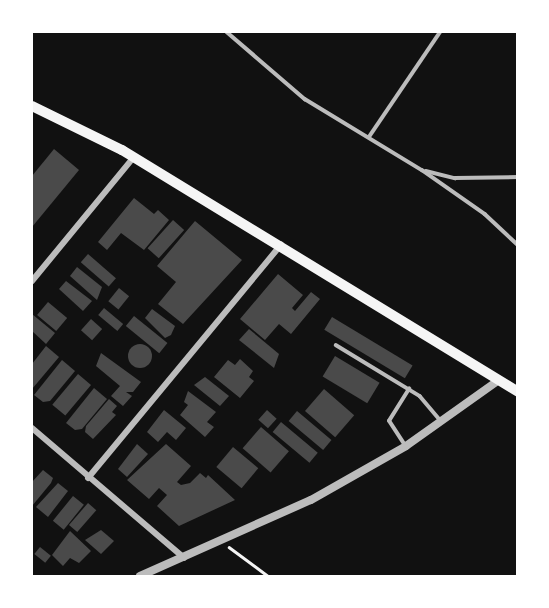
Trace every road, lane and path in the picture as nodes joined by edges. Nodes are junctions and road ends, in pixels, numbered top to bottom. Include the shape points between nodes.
1 (227, 32) edge
2 (440, 32) edge
3 (32, 106) edge
4 (369, 137) junction
5 (134, 157) junction
6 (422, 170) junction
7 (517, 177) edge
8 (281, 245) junction
9 (517, 245) edge
10 (32, 281) edge
11 (337, 345) dead end
12 (499, 380) junction
13 (409, 389) junction
14 (517, 392) edge
15 (441, 422) junction
16 (32, 428) edge
17 (406, 446) junction
18 (88, 478) junction
19 (224, 542) junction
20 (186, 559) junction
21 (141, 576) edge
22 (268, 576) edge

1 - 4 lane via 305,99
2 - 4 lane
3 - 5 main road
4 - 6 lane
5 - 8 main road
5 - 10 street
6 - 7 lane via 455,178
6 - 9 lane via 485,214
8 - 12 main road
8 - 18 street
11 - 13 lane
12 - 14 main road
12 - 15 street
13 - 15 lane
13 - 17 lane via 389,421
15 - 17 street
16 - 18 street
17 - 19 street via 302,505
18 - 20 street
19 - 20 street
19 - 22 path
20 - 21 street

